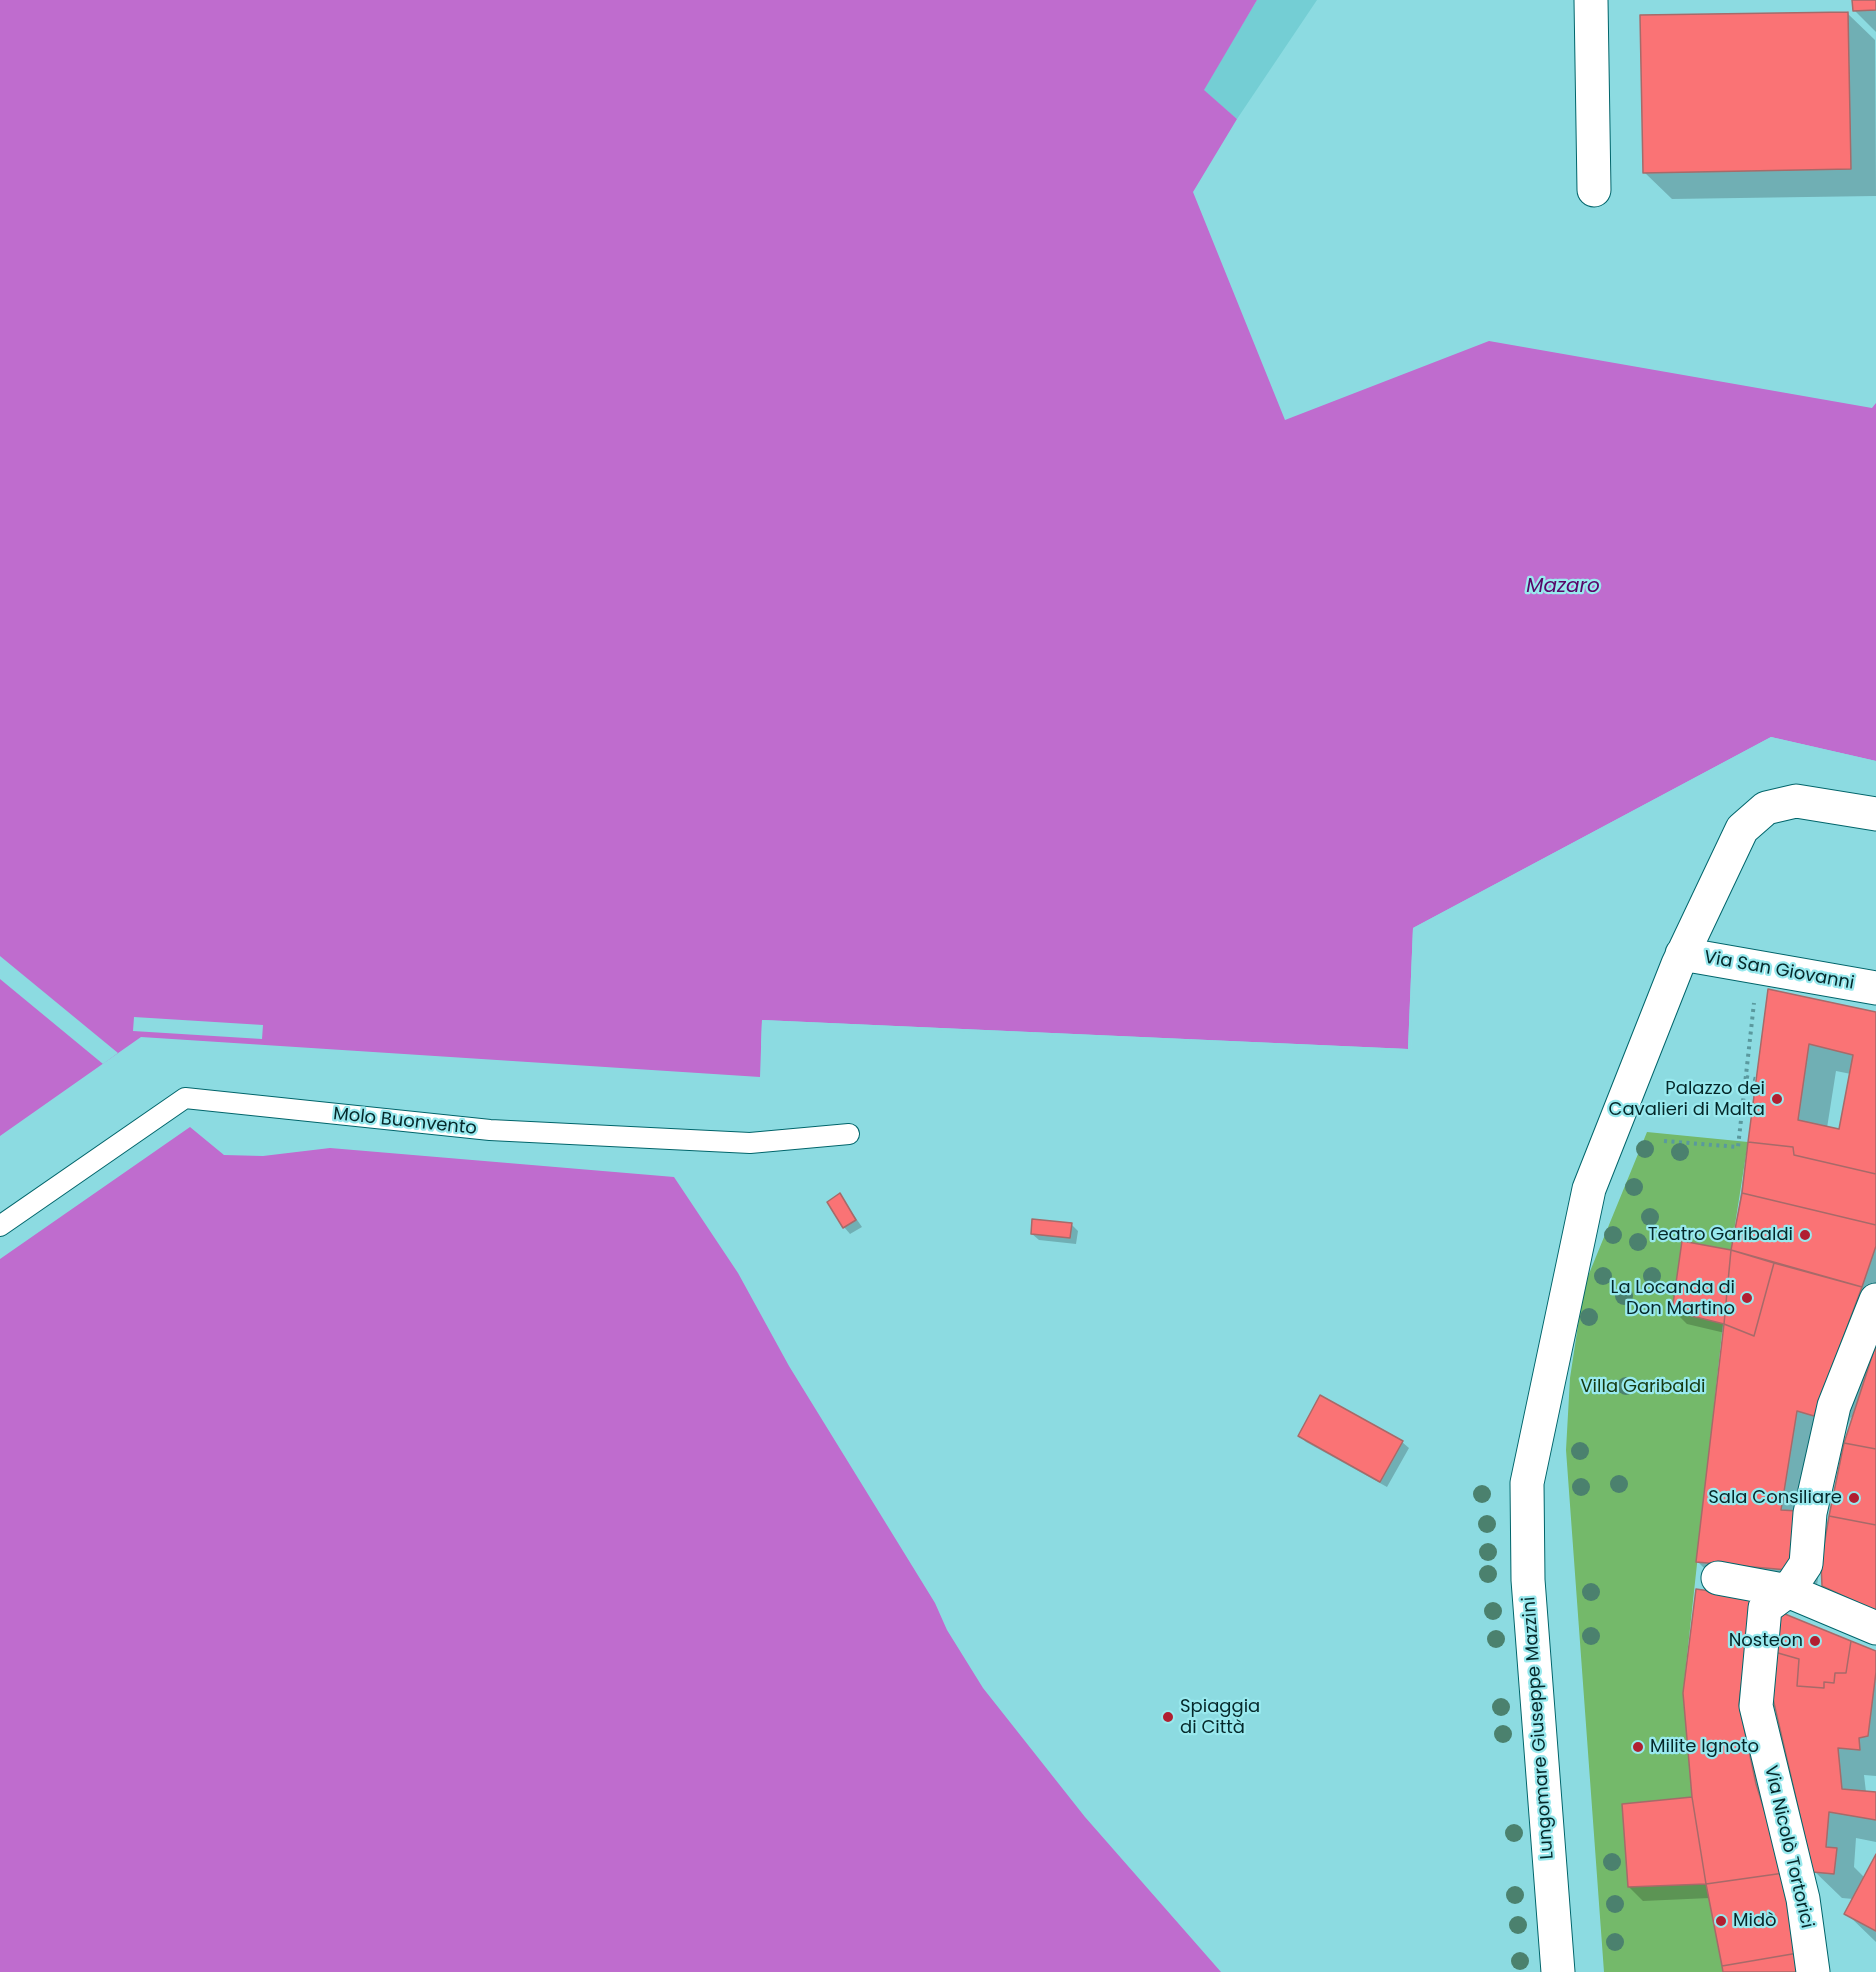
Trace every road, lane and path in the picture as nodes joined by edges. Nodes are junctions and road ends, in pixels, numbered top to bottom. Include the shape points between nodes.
1 (1591, 0) edge
2 (1594, 190) dead end
3 (1876, 814) edge
4 (1682, 954) junction
5 (1876, 988) edge
6 (1752, 1016) dead end
7 (1746, 1077) junction
8 (1755, 1079) dead end
9 (849, 1134) dead end
10 (1664, 1141) dead end
11 (0, 1226) edge
12 (1876, 1300) edge
13 (1718, 1578) dead end
14 (1788, 1591) junction
15 (1876, 1629) edge
16 (1558, 1972) edge
17 (1813, 1972) edge

1 - 2 main road
3 - 4 main road, Lungomare Giuseppe Mazzini via 1796,801 1766,808 1742,829
4 - 5 main road, Via San Giovanni
4 - 16 main road, Lungomare Giuseppe Mazzini via 1589,1188 1527,1483 1528,1580
6 - 7 path
7 - 8 path
7 - 10 path via 1738,1147
9 - 11 lane, Molo Buonvento via 750,1143 490,1130 185,1098
12 - 14 main road, Via Nicolò Tortorici via 1833,1406 1810,1513 1806,1564
13 - 14 main road
14 - 15 main road
14 - 17 main road, Via Nicolò Tortorici via 1766,1608 1756,1706 1803,1899

